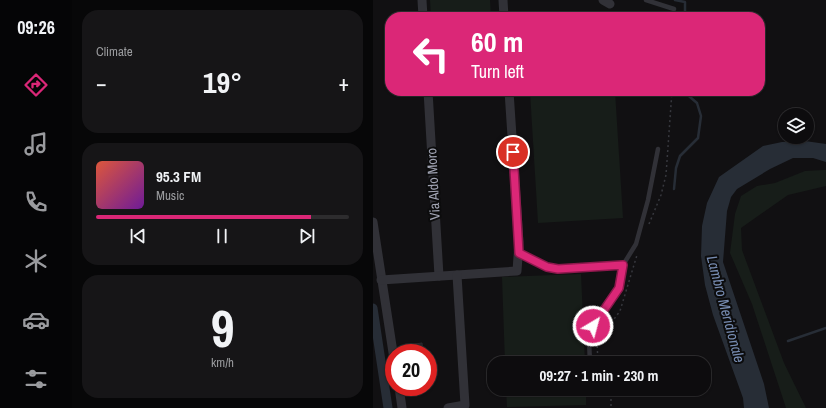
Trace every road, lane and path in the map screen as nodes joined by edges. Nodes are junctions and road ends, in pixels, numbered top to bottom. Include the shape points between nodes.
1 (422, 0) edge
2 (503, 0) edge
3 (646, 0) edge
4 (674, 9) dead end
5 (423, 12) edge
6 (504, 12) edge
7 (428, 96) edge
8 (509, 96) edge
9 (658, 149) dead end
10 (373, 222) edge
11 (519, 253) junction
12 (623, 265) junction
13 (457, 275) junction
14 (439, 276) junction
15 (381, 280) junction
16 (392, 344) edge
17 (590, 356) edge
18 (400, 396) edge
19 (611, 396) edge
20 (402, 408) edge
21 (448, 408) edge
22 (611, 408) edge

1 - 5 street
2 - 6 street
3 - 4 lane
7 - 14 street, Via Aldo Moro
8 - 11 street
9 - 12 lane via 636,244
10 - 15 street
11 - 12 lane via 547,267 558,269
11 - 13 street via 517,271
12 - 17 lane via 619,288 593,326 589,340
13 - 14 street
13 - 21 street via 465,405
14 - 15 street
15 - 16 street
18 - 20 street
19 - 22 path

